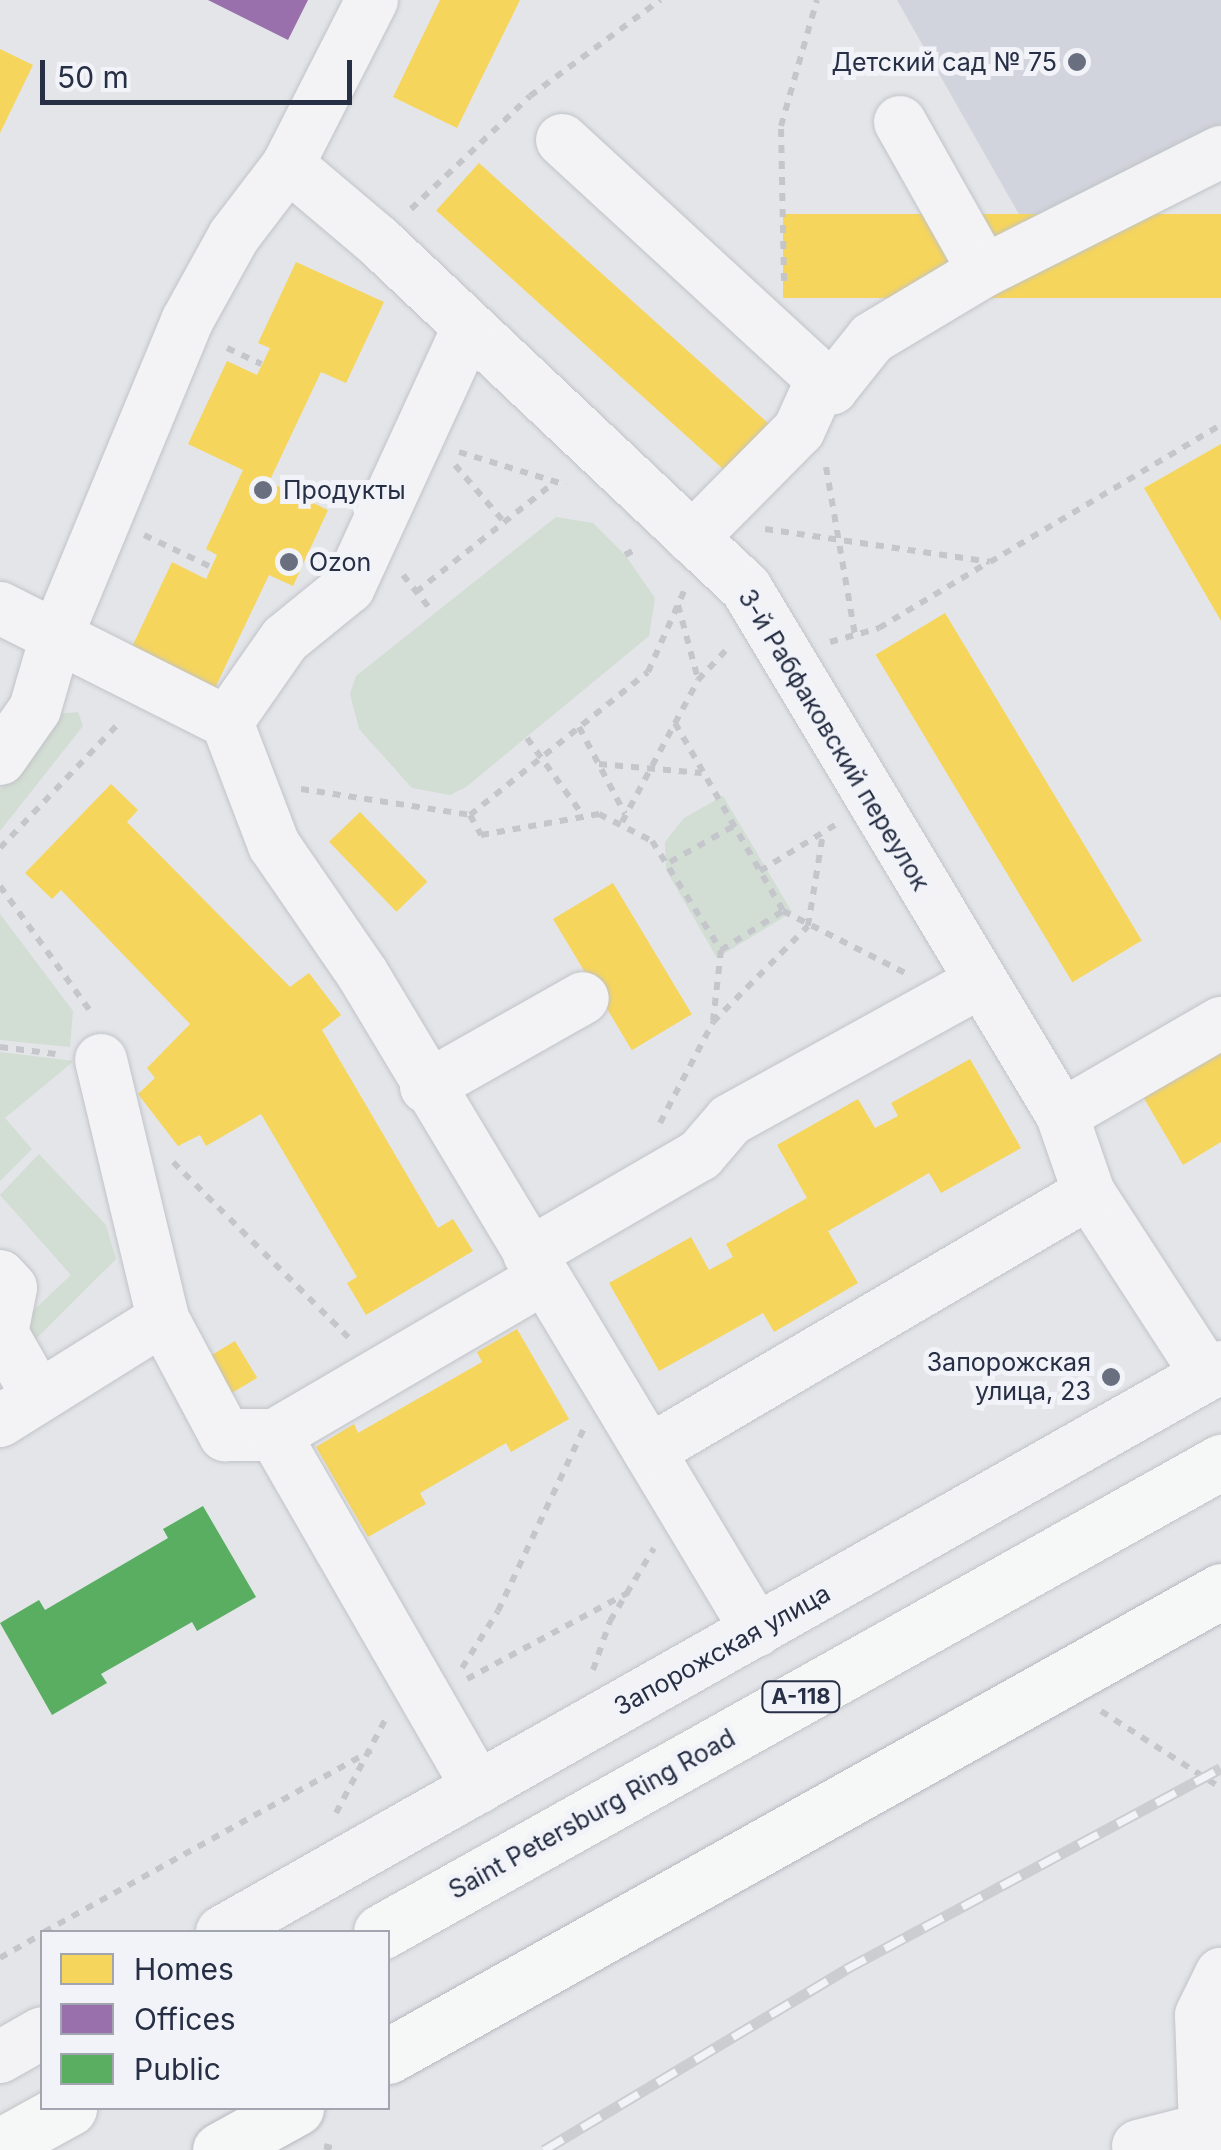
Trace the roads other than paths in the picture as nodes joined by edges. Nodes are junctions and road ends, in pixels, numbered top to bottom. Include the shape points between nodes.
1 (372, 0) edge
2 (900, 122) dead end
3 (562, 140) dead end
4 (1221, 152) edge
5 (288, 166) junction
6 (984, 272) junction
7 (468, 328) junction
8 (804, 363) junction
9 (701, 536) junction
10 (0, 608) edge
11 (55, 640) junction
12 (227, 722) junction
13 (0, 759) edge
14 (966, 989) junction
15 (582, 998) dead end
16 (1221, 1023) edge
17 (101, 1060) road end
18 (426, 1087) junction
19 (1062, 1115) junction
20 (1088, 1193) junction
21 (537, 1266) junction
22 (0, 1276) edge
23 (163, 1319) junction
24 (1214, 1371) edge
25 (19, 1408) edge
26 (275, 1436) junction
27 (648, 1451) junction
28 (1221, 1462) edge
29 (1221, 1591) edge
30 (757, 1631) junction
31 (478, 1788) junction
32 (226, 1930) edge
33 (385, 1930) edge
34 (1221, 1974) edge
35 (40, 2035) edge
36 (390, 2055) edge
37 (0, 2057) edge
38 (65, 2110) edge
39 (292, 2110) edge
40 (1213, 2127) edge
41 (0, 2146) edge
42 (1138, 2146) dead end
43 (220, 2150) edge

1 - 5 street
2 - 6 street
3 - 8 street
4 - 6 street
5 - 7 street, 3-й Рабфаковский переулок
5 - 11 street via 234,236 187,321
6 - 8 street via 872,338 832,388
7 - 9 street, 3-й Рабфаковский переулок
7 - 12 street via 426,445 349,587 285,639
8 - 9 street via 799,430
9 - 14 street, 3-й Рабфаковский переулок via 746,588 874,802
10 - 11 street
11 - 12 street
11 - 13 street via 34,709
12 - 18 street via 274,845 362,973
14 - 19 street, 3-й Рабфаковский переулок
14 - 21 street via 730,1120 700,1155 639,1190
15 - 18 street
16 - 19 street
17 - 23 street
18 - 21 street
19 - 20 street, 3-й Рабфаковский переулок
20 - 24 street, 3-й Рабфаковский переулок
20 - 27 street
21 - 26 street
21 - 27 street
22 - 25 street via 12,1288 2,1333
23 - 25 street
23 - 26 street via 224,1436
24 - 30 street, Запорожская улица
26 - 31 street via 423,1703
27 - 30 street
28 - 33 highway, Saint Petersburg Ring Road / А-118
29 - 36 highway, bridge
30 - 31 street, Запорожская улица
31 - 32 street, Запорожская улица
34 - 40 street via 1201,2015
35 - 37 street
38 - 41 highway
39 - 43 highway, bridge
40 - 42 street

